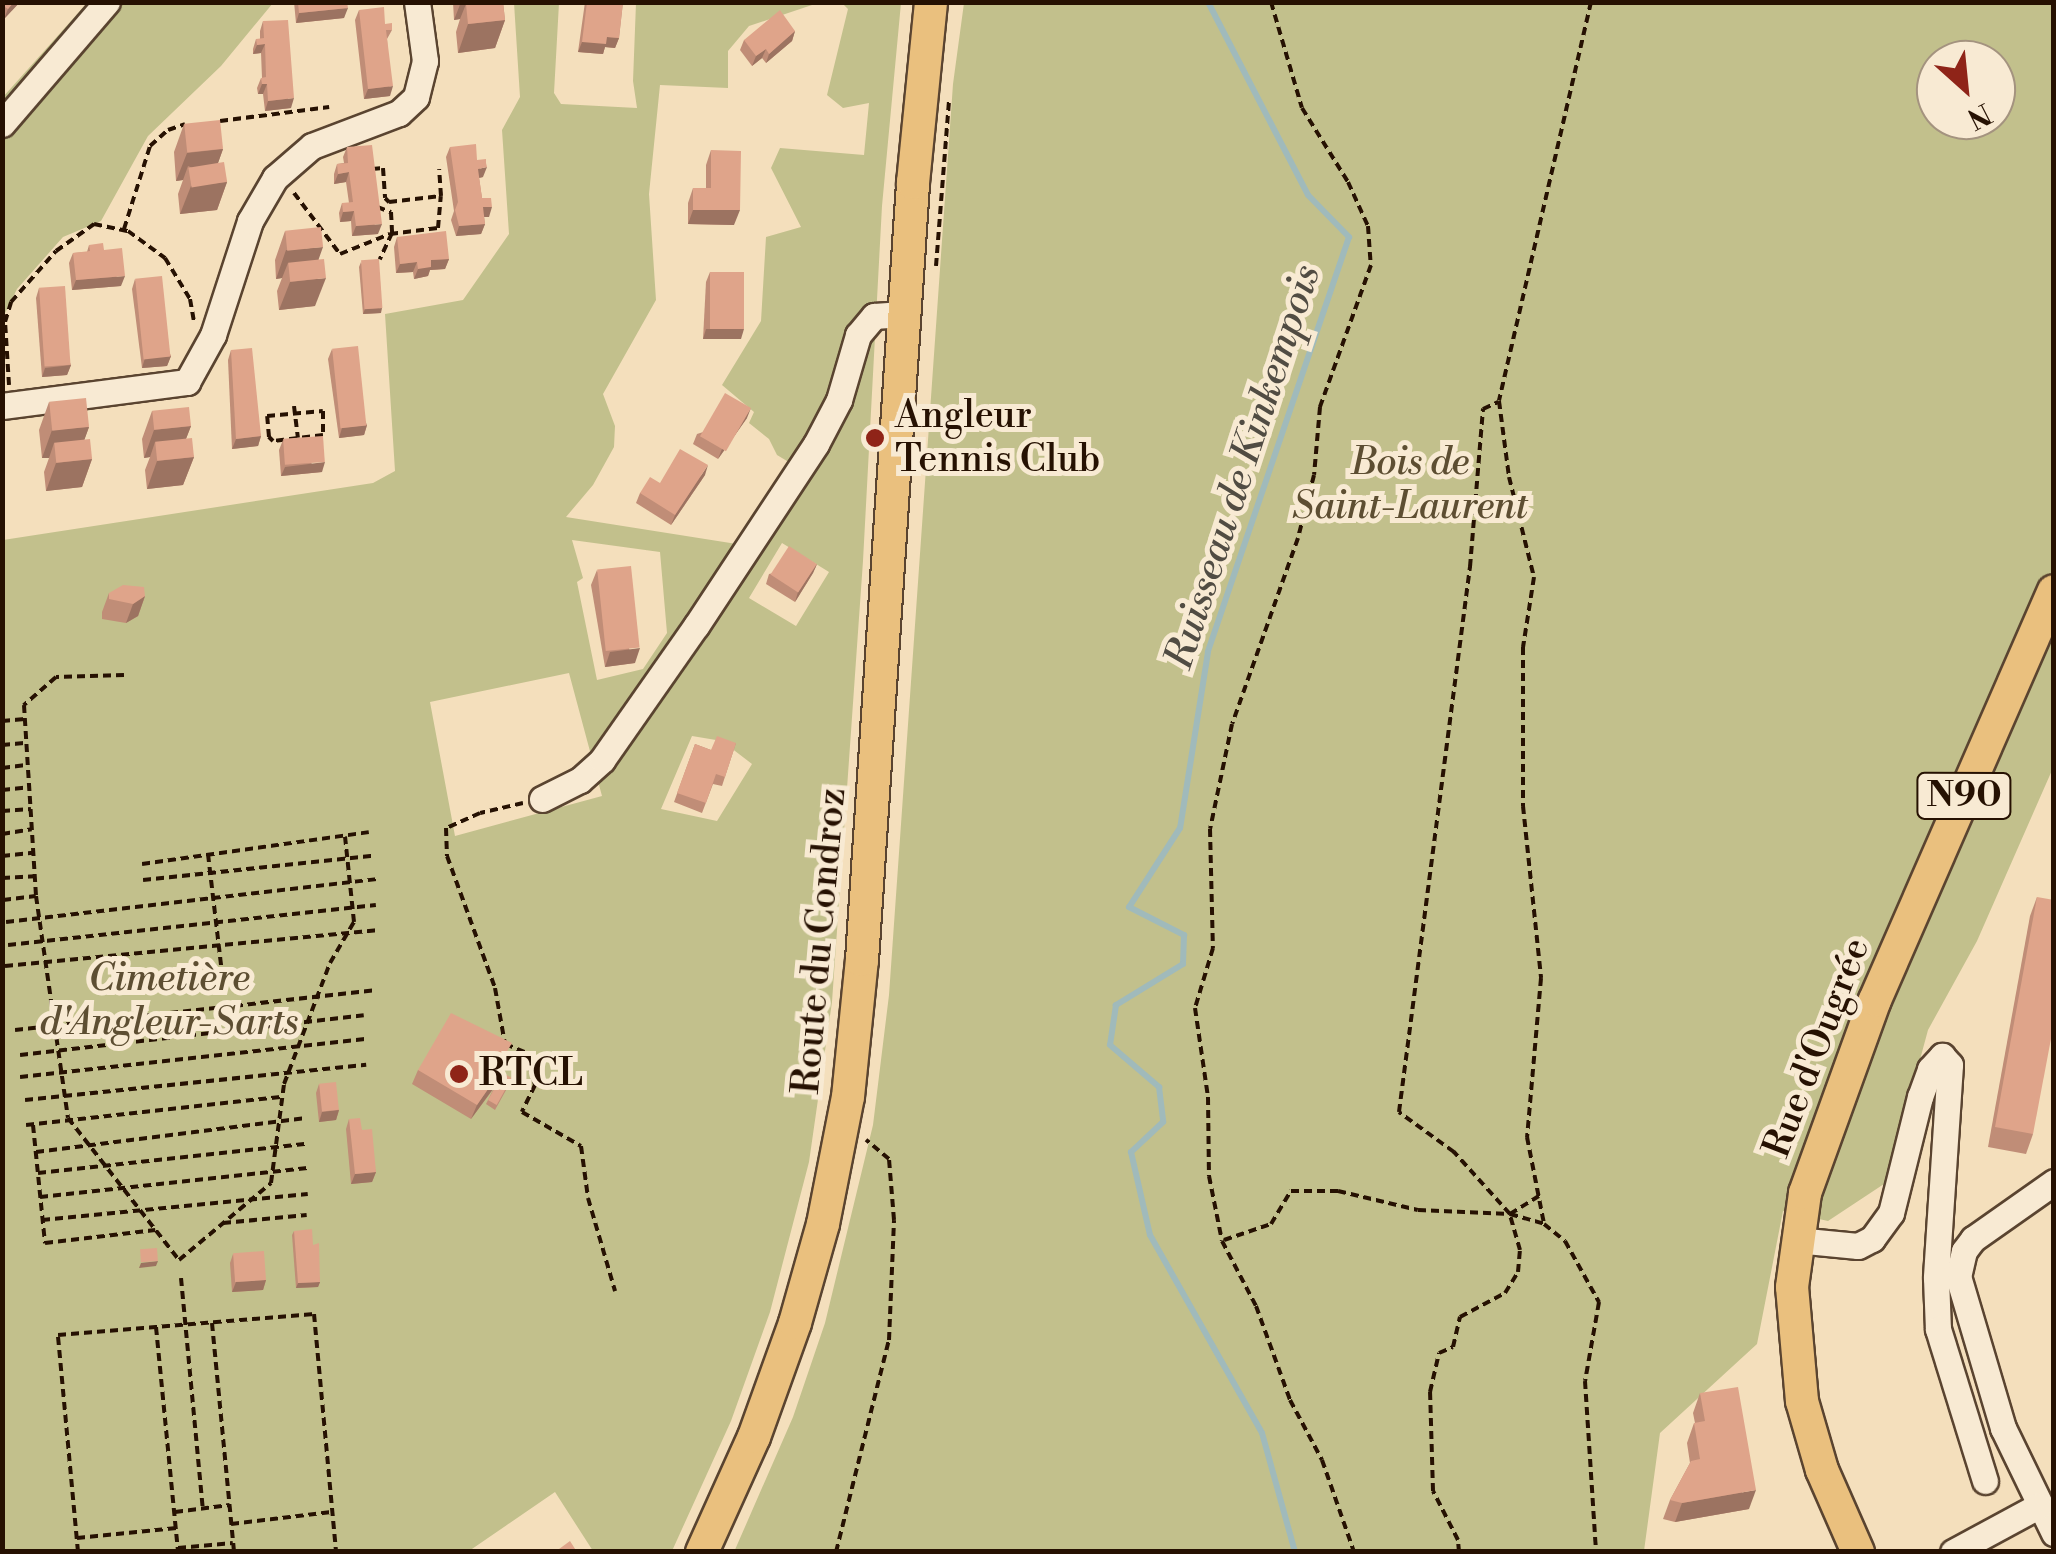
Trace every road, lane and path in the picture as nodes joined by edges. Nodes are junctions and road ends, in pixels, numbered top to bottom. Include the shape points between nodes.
1 (107, 2) edge
2 (416, 2) edge
3 (931, 2) edge
4 (1271, 2) edge
5 (1591, 2) edge
6 (948, 98) dead end
7 (329, 107) dead end
8 (219, 121) edge
9 (202, 123) edge
10 (2, 124) edge
11 (372, 169) edge
12 (438, 169) dead end
13 (275, 178) junction
14 (441, 196) junction
15 (390, 202) junction
16 (377, 207) edge
17 (391, 212) junction
18 (124, 229) junction
19 (392, 234) junction
20 (340, 254) junction
21 (380, 259) edge
22 (343, 263) dead end
23 (936, 265) dead end
24 (906, 314) junction
25 (210, 342) junction
26 (1499, 402) junction
27 (7, 405) edge
28 (294, 406) dead end
29 (295, 414) junction
30 (298, 438) junction
31 (2054, 592) edge
32 (124, 676) dead end
33 (25, 719) junction
34 (2, 721) edge
35 (27, 743) junction
36 (2, 745) edge
37 (28, 765) junction
38 (2, 768) edge
39 (29, 787) junction
40 (2, 790) edge
41 (542, 799) joint
42 (30, 809) junction
43 (2, 811) edge
44 (32, 829) junction
45 (368, 832) dead end
46 (2, 834) edge
47 (345, 836) junction
48 (33, 853) junction
49 (208, 854) junction
50 (2, 856) edge
51 (373, 856) dead end
52 (347, 859) junction
53 (142, 864) dead end
54 (211, 874) junction
55 (35, 876) junction
56 (2, 878) edge
57 (376, 879) dead end
58 (143, 880) dead end
59 (350, 882) junction
60 (36, 896) junction
61 (213, 898) junction
62 (3, 900) edge
63 (376, 905) dead end
64 (353, 908) junction
65 (39, 918) junction
66 (6, 922) dead end
67 (216, 922) junction
68 (379, 930) dead end
69 (348, 933) junction
70 (42, 941) junction
71 (8, 944) dead end
72 (218, 944) junction
73 (45, 960) junction
74 (6, 966) dead end
75 (222, 973) dead end
76 (377, 990) dead end
77 (318, 996) junction
78 (364, 1015) dead end
79 (308, 1022) junction
80 (54, 1026) junction
81 (15, 1030) dead end
82 (364, 1039) dead end
83 (298, 1046) junction
84 (58, 1050) junction
85 (20, 1055) dead end
86 (366, 1065) dead end
87 (61, 1073) junction
88 (288, 1073) junction
89 (20, 1077) dead end
90 (64, 1096) junction
91 (282, 1096) junction
92 (24, 1100) dead end
93 (68, 1118) junction
94 (304, 1118) dead end
95 (279, 1122) junction
96 (842, 1134) junction
97 (87, 1143) junction
98 (306, 1144) dead end
99 (276, 1147) junction
100 (36, 1152) junction
101 (104, 1165) junction
102 (307, 1168) dead end
103 (272, 1171) junction
104 (38, 1173) junction
105 (2054, 1182) edge
106 (121, 1186) junction
107 (308, 1194) dead end
108 (40, 1196) junction
109 (1539, 1196) junction
110 (250, 1201) junction
111 (139, 1209) junction
112 (1510, 1214) junction
113 (306, 1216) dead end
114 (42, 1220) junction
115 (223, 1223) junction
116 (1544, 1224) junction
117 (155, 1230) junction
118 (1796, 1240) junction
119 (1222, 1241) junction
120 (181, 1278) dead end
121 (615, 1291) dead end
122 (212, 1322) junction
123 (184, 1325) junction
124 (156, 1327) junction
125 (1985, 1481) dead end
126 (230, 1505) junction
127 (2038, 1506) junction
128 (203, 1509) junction
129 (174, 1512) junction
130 (332, 1512) junction
131 (232, 1524) junction
132 (176, 1528) junction
133 (2054, 1532) edge
134 (76, 1538) junction
135 (233, 1543) junction
136 (207, 1548) edge
137 (178, 1550) edge
138 (78, 1552) edge
139 (234, 1552) edge
140 (336, 1552) edge
141 (702, 1552) edge
142 (836, 1552) edge
143 (1354, 1552) edge
144 (1459, 1552) edge
145 (1596, 1552) edge
146 (1858, 1552) edge
147 (1953, 1552) edge

1 - 10 street
2 - 13 street via 425,61 416,97 399,113 312,146
3 - 24 main road, Route du Condroz
4 - 119 path via 1302,108 1368,226 1371,265 1320,406 1314,476 1298,538 1232,724 1210,829 1214,948 1195,1008 1208,1096 1209,1176
5 - 26 path
6 - 23 path
7 - 8 path
9 - 18 path via 168,130 150,146
11 - 15 path via 383,168
12 - 14 path
13 - 20 path via 289,186
13 - 25 street via 250,221
14 - 15 path
14 - 19 path via 438,228
15 - 17 path
16 - 17 path
17 - 19 path
18 - 25 path via 174,266 196,328
18 - 27 path via 94,224 70,238 10,302
19 - 20 path
19 - 21 path
20 - 22 path
24 - 41 street via 874,316 858,335 816,444 696,626 602,760
24 - 96 main road, Route du Condroz via 862,960
25 - 27 street via 186,382
26 - 109 path via 1534,577 1523,648 1523,806 1541,978 1528,1137
26 - 112 path via 1483,409 1470,568 1400,1112 1454,1152
28 - 29 path
29 - 30 path
29 - 30 path via 323,411 326,432
29 - 30 path via 267,420 273,441
31 - 118 main road, Rue d'Ougrée / N90 via 1875,1000 1809,1178
32 - 33 path via 56,677 24,705
33 - 34 path
33 - 35 path
35 - 36 path
35 - 37 path
37 - 38 path
37 - 39 path
39 - 40 path
39 - 42 path
41 - 121 path via 446,828 448,856 495,988 505,1044 524,1052 535,1085 522,1112 581,1146 588,1198
42 - 43 path
42 - 44 path
44 - 46 path
44 - 48 path
45 - 47 path
47 - 49 path
47 - 52 path
48 - 50 path
48 - 55 path
49 - 53 path
49 - 54 path
51 - 52 path
52 - 54 path
52 - 59 path
54 - 58 path
54 - 61 path
55 - 56 path
55 - 60 path
57 - 59 path
59 - 61 path
59 - 64 path
60 - 62 path
60 - 65 path
61 - 65 path
61 - 67 path
63 - 64 path
64 - 67 path
64 - 69 path
65 - 66 path
65 - 70 path
67 - 70 path
67 - 72 path
68 - 69 path
69 - 72 path
69 - 77 path
70 - 71 path
70 - 73 path
72 - 73 path
72 - 75 path
73 - 74 path
73 - 80 path
76 - 77 path
77 - 79 path
77 - 80 path
78 - 79 path
79 - 83 path
79 - 84 path
80 - 81 path
80 - 84 path
82 - 83 path
83 - 87 path
83 - 88 path
84 - 85 path
84 - 87 path
86 - 88 path
87 - 89 path
87 - 90 path
88 - 90 path
88 - 91 path
90 - 92 path
90 - 93 path
91 - 93 path
91 - 95 path
93 - 97 path
93 - 100 path via 30,1124
94 - 95 path
95 - 97 path
95 - 99 path
96 - 141 main road, Route du Condroz via 790,1339
96 - 142 path via 866,1139 889,1159 894,1220 889,1340
97 - 100 path
97 - 101 path
98 - 99 path
99 - 101 path
99 - 103 path
100 - 104 path
101 - 104 path
101 - 106 path
102 - 103 path
103 - 106 path
103 - 110 path via 271,1183
104 - 108 path
105 - 127 street via 1973,1239 1958,1276 1997,1410
106 - 108 path
106 - 111 path
107 - 110 path
108 - 114 path
109 - 112 path
109 - 116 path
110 - 111 path
110 - 115 path
111 - 114 path
111 - 117 path
112 - 116 path
112 - 119 path via 1418,1210 1338,1192 1291,1191 1271,1224
112 - 144 path via 1518,1272 1506,1294 1460,1316 1454,1347 1439,1353 1430,1392 1433,1491
113 - 115 path
114 - 117 path via 44,1244
115 - 117 path via 179,1260
116 - 145 path via 1565,1241 1600,1302 1585,1381
118 - 125 street via 1858,1246 1872,1240 1891,1213 1920,1097 1942,1056 1950,1065 1938,1329
118 - 146 main road, Rue d'Ougrée / N90 via 1794,1340 1802,1401 1822,1470
119 - 143 path via 1322,1460
120 - 123 path
122 - 123 path
122 - 126 path
122 - 130 path via 314,1314
123 - 124 path
123 - 128 path
124 - 129 path
124 - 134 path via 58,1336
126 - 128 path
126 - 131 path
127 - 133 street
127 - 147 street
128 - 129 path
129 - 132 path
130 - 131 path
130 - 140 path
131 - 135 path
132 - 134 path
132 - 137 path
134 - 138 path
135 - 136 path
135 - 139 path
136 - 137 path

